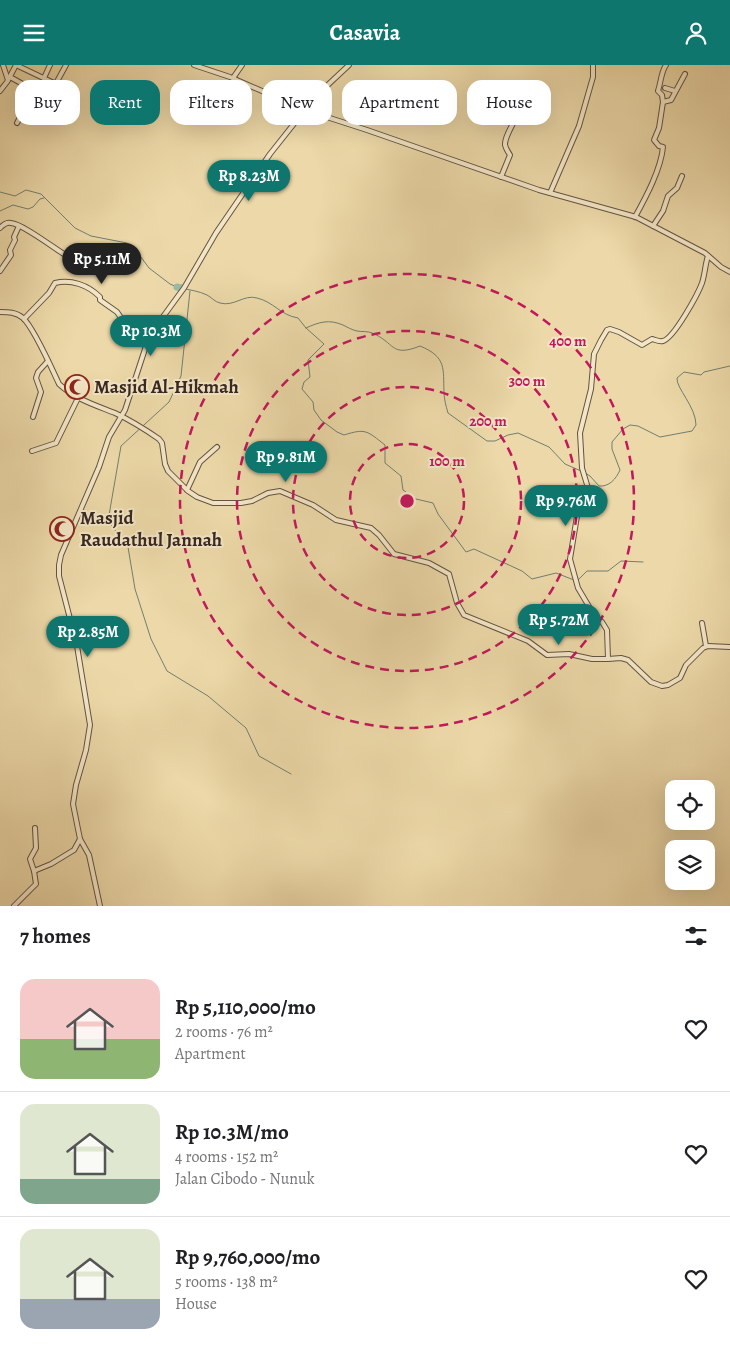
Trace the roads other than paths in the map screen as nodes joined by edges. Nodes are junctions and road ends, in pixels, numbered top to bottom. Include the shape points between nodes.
1 (3, 65) edge
2 (16, 65) edge
3 (35, 65) edge
4 (50, 65) edge
5 (66, 65) edge
6 (194, 65) edge
7 (242, 65) edge
8 (349, 65) edge
9 (593, 65) edge
10 (666, 65) edge
11 (31, 72) junction
12 (685, 74) dead end
13 (44, 78) junction
14 (233, 78) junction
15 (9, 79) junction
16 (48, 80) edge
17 (58, 80) edge
18 (332, 81) edge
19 (15, 82) edge
20 (665, 88) dead end
21 (0, 91) edge
22 (262, 91) edge
23 (675, 91) junction
24 (663, 102) junction
25 (332, 119) edge
26 (293, 125) edge
27 (513, 125) edge
28 (682, 176) dead end
29 (502, 177) junction
30 (550, 193) junction
31 (635, 217) junction
32 (19, 226) junction
33 (653, 226) junction
34 (0, 228) edge
35 (67, 256) dead end
36 (708, 256) junction
37 (0, 271) edge
38 (730, 272) edge
39 (0, 312) edge
40 (24, 319) junction
41 (147, 343) junction
42 (48, 361) junction
43 (78, 398) junction
44 (122, 416) junction
45 (33, 417) dead end
46 (217, 447) dead end
47 (32, 451) dead end
48 (186, 490) junction
49 (702, 623) dead end
50 (706, 646) junction
51 (730, 647) edge
52 (608, 659) junction
53 (35, 828) dead end
54 (80, 839) junction
55 (34, 871) junction
56 (14, 906) edge
57 (100, 906) edge

1 - 15 street
2 - 11 street
2 - 15 street
3 - 11 street
4 - 13 street
5 - 17 street
6 - 14 street
7 - 14 street
8 - 18 street
9 - 30 street via 593,77 579,126
10 - 24 street via 658,91 663,95
11 - 13 street
12 - 23 street
13 - 16 street
14 - 22 street
15 - 19 street
15 - 21 street
20 - 23 street
23 - 24 street via 670,101
24 - 31 street via 654,140 663,147 661,159
25 - 29 street
26 - 41 street via 216,233
27 - 29 street via 506,138 505,145 510,155
28 - 33 street
29 - 30 street
30 - 31 street
31 - 33 street
32 - 34 street via 10,223
32 - 35 street
32 - 37 street via 10,256
33 - 36 street
36 - 38 street
36 - 52 street via 697,294 681,323 666,340 652,339 642,345 610,329 594,354 591,389 580,433 582,468 588,488 580,504 570,553 576,584 608,633
39 - 40 street
40 - 41 street via 55,283 73,282 93,289
40 - 42 street
41 - 44 street
42 - 43 street via 59,384
42 - 45 street via 36,378 41,392
43 - 44 street
43 - 47 street via 56,443
44 - 48 street via 160,440 166,469
44 - 54 street via 109,437 64,545 59,565 90,725 73,804
46 - 48 street via 200,462
48 - 52 street via 203,500 224,503 252,501 280,491 313,505 336,520 365,525 379,535 394,554 423,561 448,573 461,612 470,618 522,638 547,655
49 - 50 street
50 - 51 street
50 - 52 street via 687,663 680,678 662,686 651,682 628,660
53 - 55 street via 36,848 30,859
54 - 55 street via 74,850
54 - 57 street via 89,855
55 - 56 street via 35,886

